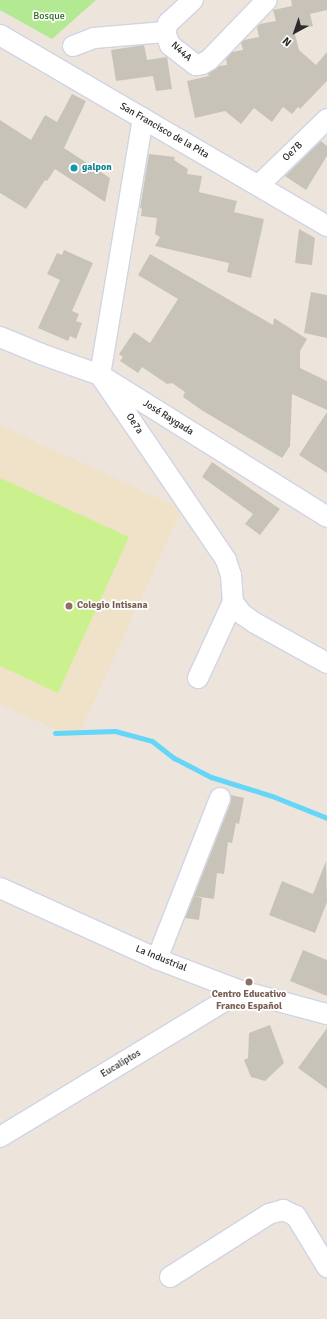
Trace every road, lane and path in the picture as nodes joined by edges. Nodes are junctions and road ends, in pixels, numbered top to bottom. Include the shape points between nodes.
1 (193, 0) edge
2 (267, 0) edge
3 (165, 32) junction
4 (0, 35) edge
5 (73, 46) dead end
6 (142, 118) junction
7 (327, 118) edge
8 (258, 185) junction
9 (327, 226) edge
10 (0, 337) edge
11 (100, 375) junction
12 (327, 517) edge
13 (233, 602) junction
14 (327, 663) edge
15 (198, 678) dead end
16 (220, 798) dead end
17 (0, 888) edge
18 (157, 959) junction
19 (241, 991) junction
20 (327, 1014) edge
21 (0, 1137) edge
22 (327, 1267) edge
23 (170, 1277) dead end

1 - 3 street, N44A via 168,23
2 - 3 street, N44A via 210,60 202,64 196,65 186,59 170,45
3 - 5 street via 94,38
4 - 6 street, San Francisco de la Pita
6 - 8 street, San Francisco de la Pita
6 - 11 street
7 - 8 street, Oe7B
8 - 9 street, San Francisco de la Pita
10 - 11 street, José Raygada
11 - 12 street, José Raygada
11 - 13 street, Oe7a via 226,560 231,575
13 - 14 street via 242,614 254,623
13 - 15 street
16 - 18 street
17 - 18 street, La Industrial
18 - 19 street, La Industrial
19 - 20 street, La Industrial
19 - 21 street, Eucaliptos
22 - 23 street via 296,1216 282,1210 269,1214

